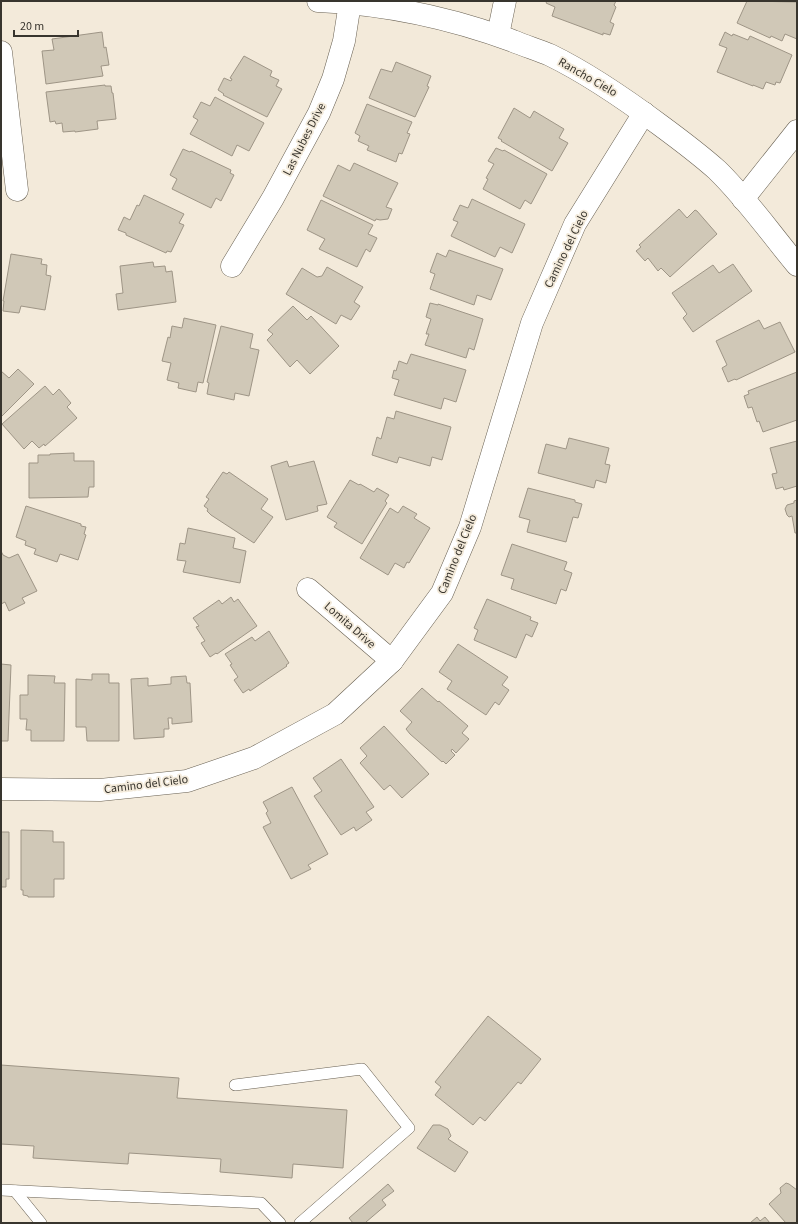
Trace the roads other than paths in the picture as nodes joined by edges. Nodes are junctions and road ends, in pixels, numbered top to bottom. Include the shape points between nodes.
1 (318, 1) edge
2 (505, 1) edge
3 (350, 3) junction
4 (498, 35) junction
5 (1, 52) edge
6 (644, 113) junction
7 (797, 131) edge
8 (17, 190) dead end
9 (743, 199) junction
10 (797, 265) edge
11 (232, 266) dead end
12 (308, 589) dead end
13 (392, 662) junction
14 (1, 789) edge
15 (235, 1085) dead end
16 (1, 1190) edge
17 (16, 1190) junction
18 (41, 1223) edge
19 (280, 1223) edge
20 (300, 1223) edge

1 - 3 street, Rancho Cielo
2 - 4 street
3 - 4 street, Rancho Cielo via 435,17
3 - 11 street, Las Nubes Drive via 344,41 333,79 319,113 273,198
4 - 6 street, Rancho Cielo via 550,55 618,94
5 - 8 street
6 - 9 street, Rancho Cielo via 717,171
6 - 13 street, Camino del Cielo via 575,224 532,323 470,527 442,594
7 - 9 street
9 - 10 street, Rancho Cielo
12 - 13 street, Lomita Drive
13 - 14 street, Camino del Cielo via 335,714 254,758 186,781 100,790
15 - 20 lane via 362,1069 409,1128
16 - 17 lane
17 - 18 lane
17 - 19 lane via 261,1203

